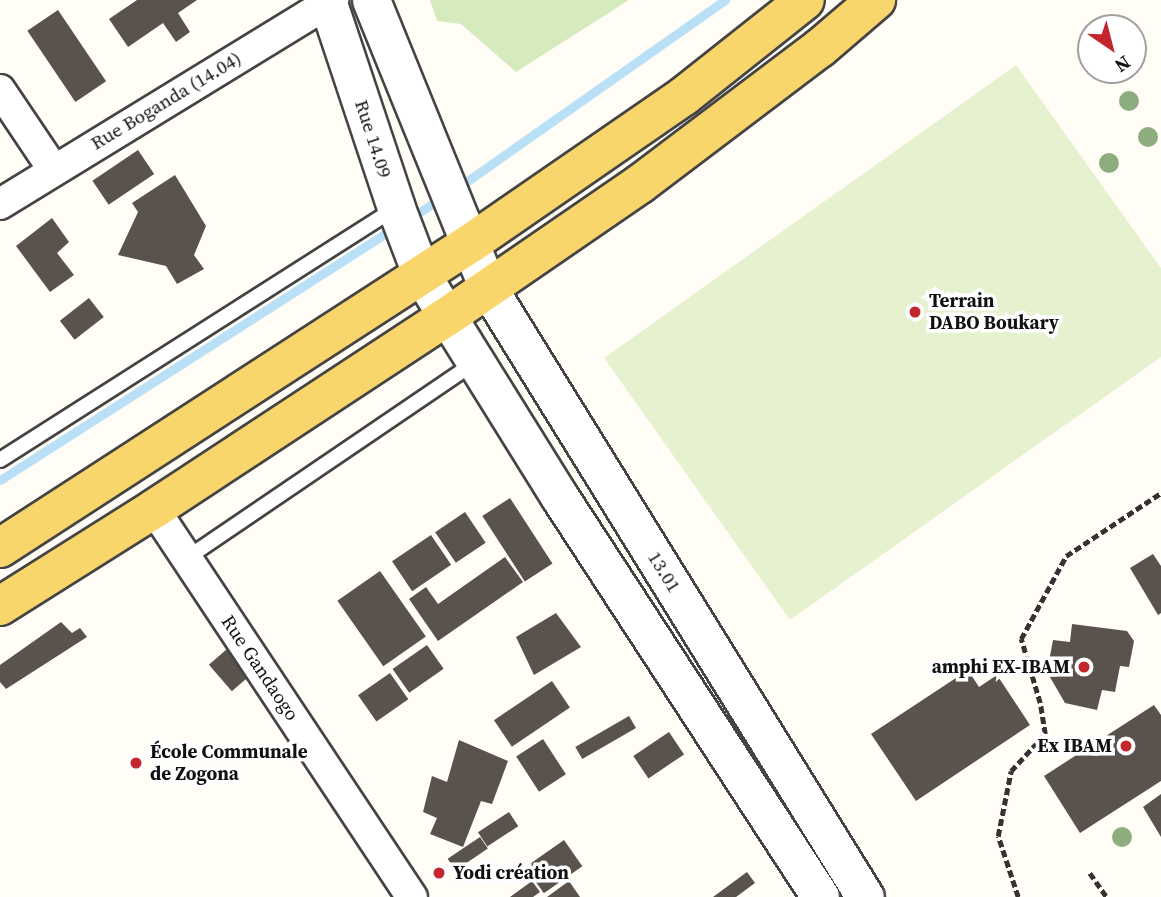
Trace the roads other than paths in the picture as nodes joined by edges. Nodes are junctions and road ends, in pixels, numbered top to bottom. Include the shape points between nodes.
1 (371, 0) edge
2 (805, 0) edge
3 (876, 0) edge
4 (330, 1) edge
5 (0, 90) edge
6 (53, 169) junction
7 (0, 204) edge
8 (396, 208) junction
9 (471, 243) junction
10 (422, 276) junction
11 (488, 288) junction
12 (445, 318) junction
13 (474, 363) junction
14 (0, 460) edge
15 (154, 509) junction
16 (0, 548) edge
17 (187, 558) junction
18 (0, 606) edge
19 (412, 897) edge
20 (820, 897) edge
21 (864, 897) edge

1 - 9 street
2 - 9 main road via 684,96
3 - 11 main road via 640,184
4 - 6 street, Rue Boganda (14.04)
4 - 8 street, Rue 14.09
5 - 6 street
6 - 7 street, Rue Boganda (14.04)
8 - 10 street, Rue 14.09
8 - 14 lane
9 - 10 main road
9 - 11 street, 13.01
10 - 12 street
10 - 16 main road
11 - 12 main road
11 - 21 street, 13.01
12 - 13 street
12 - 15 main road
13 - 17 lane
13 - 20 street
15 - 17 street, Rue Gandaogo
15 - 18 main road
17 - 19 street, Rue Gandaogo

